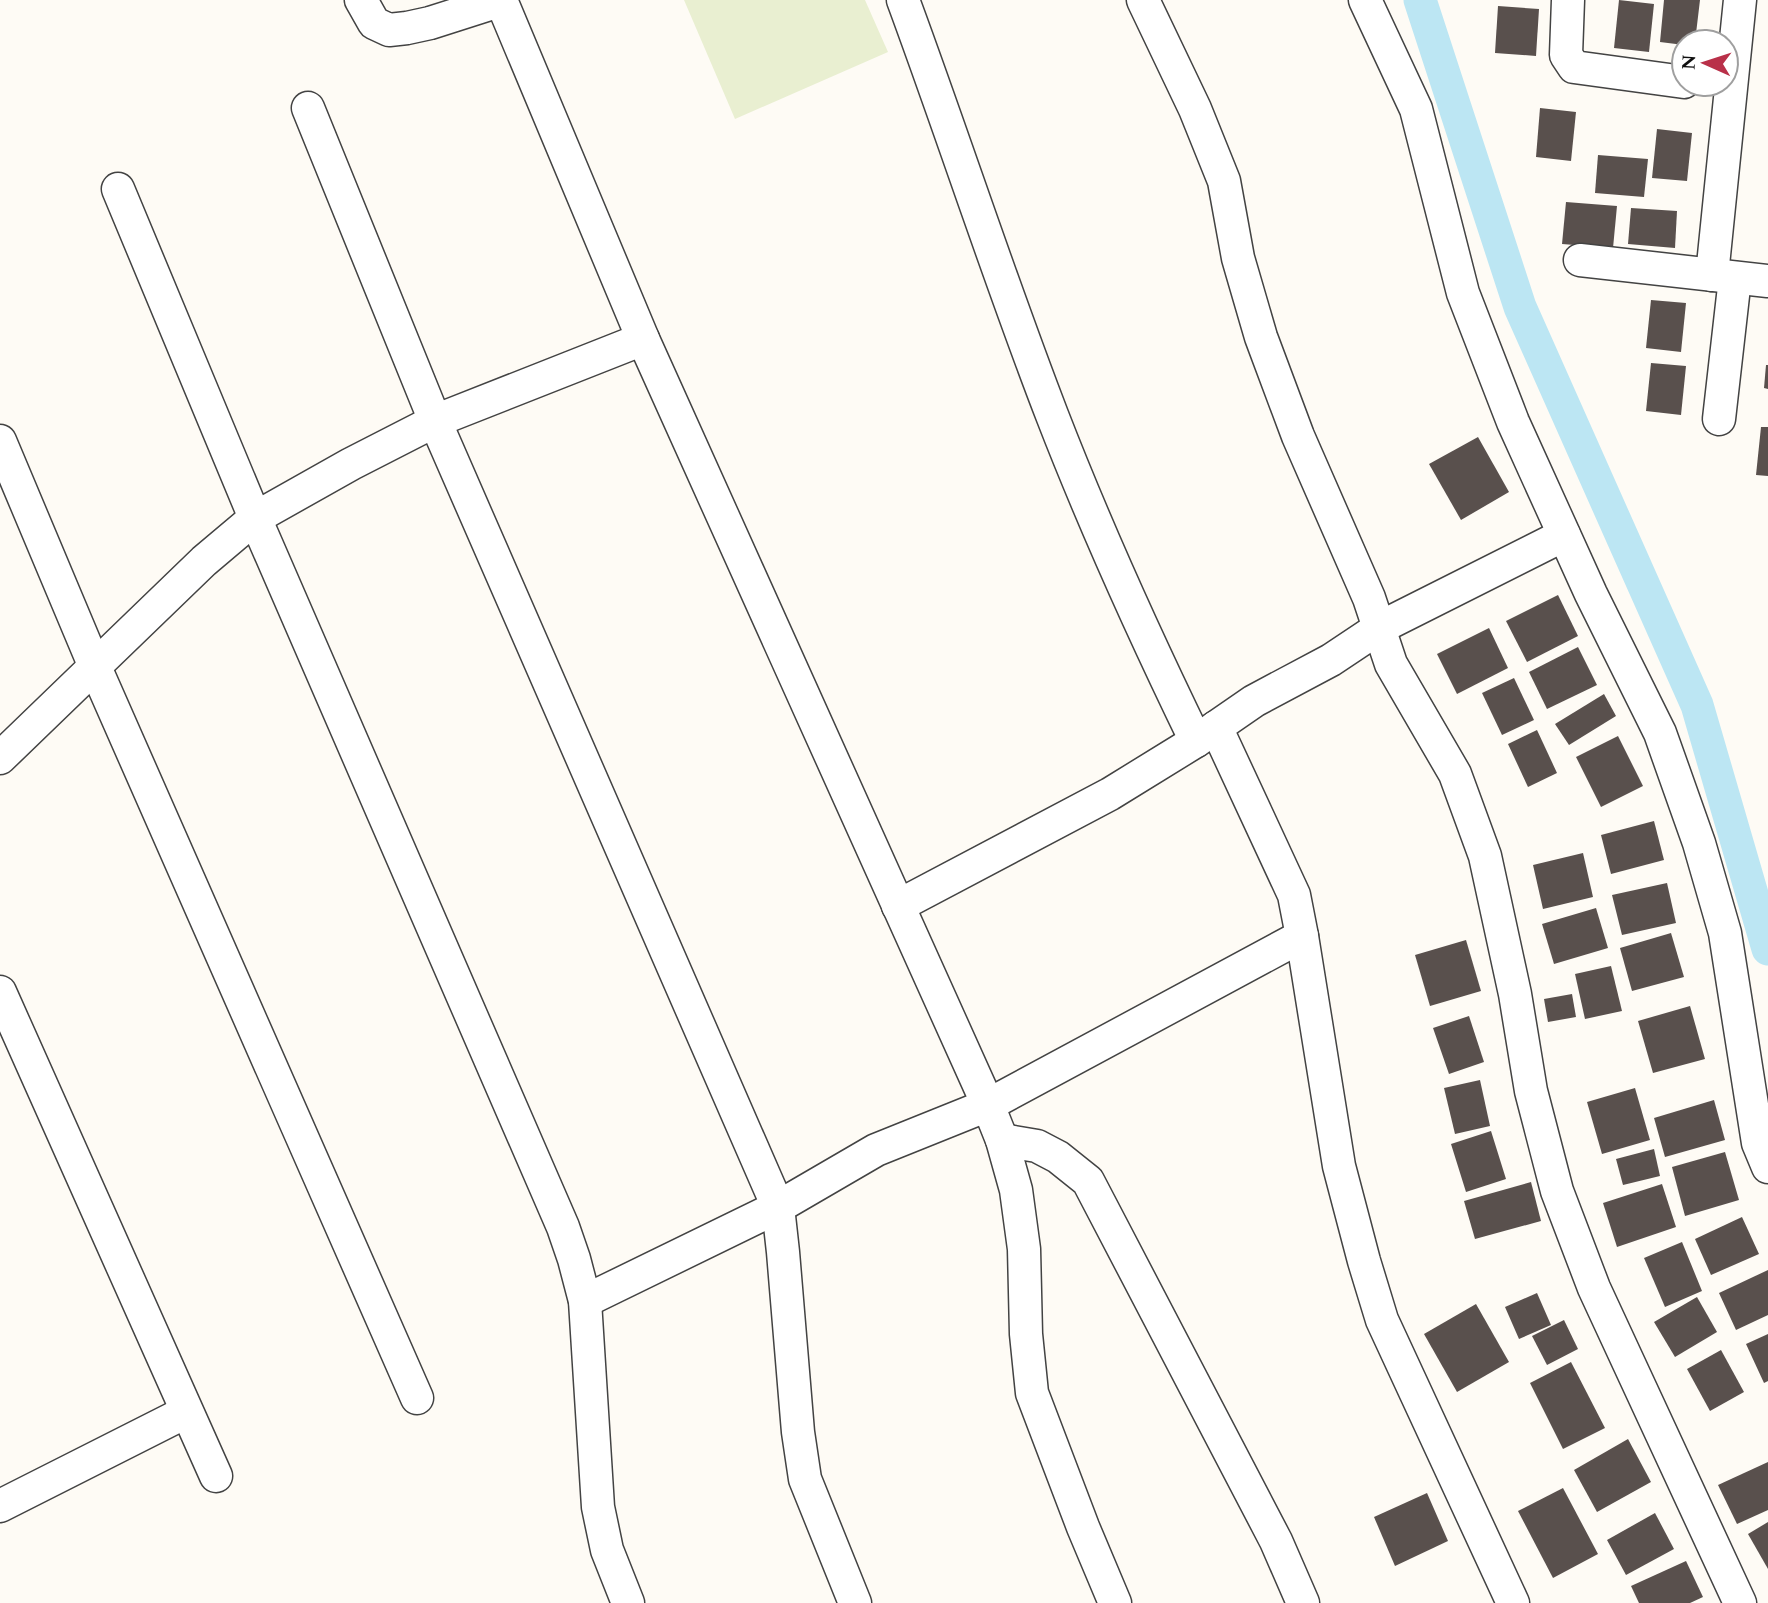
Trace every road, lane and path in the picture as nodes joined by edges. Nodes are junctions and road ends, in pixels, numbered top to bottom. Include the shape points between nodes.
1 (361, 0) edge
2 (502, 0) edge
3 (903, 0) edge
4 (1143, 0) edge
5 (1365, 0) edge
6 (1568, 0) edge
7 (1740, 0) edge
8 (1733, 28) edge
9 (1670, 80) edge
10 (1718, 98) edge
11 (308, 108) dead end
12 (118, 189) dead end
13 (1580, 260) dead end
14 (1724, 276) junction
15 (1768, 281) edge
16 (643, 339) junction
17 (1719, 419) dead end
18 (435, 421) junction
19 (0, 441) edge
20 (255, 518) junction
21 (1564, 535) junction
22 (1379, 628) junction
23 (95, 667) junction
24 (1206, 734) junction
25 (0, 758) edge
26 (898, 906) junction
27 (1302, 936) junction
28 (0, 992) edge
29 (988, 1105) junction
30 (1002, 1140) junction
31 (1768, 1167) edge
32 (778, 1207) junction
33 (585, 1301) junction
34 (417, 1398) dead end
35 (186, 1412) junction
36 (216, 1476) dead end
37 (0, 1506) edge
38 (628, 1603) edge
39 (855, 1603) edge
40 (1115, 1603) edge
41 (1303, 1603) edge
42 (1513, 1603) edge
43 (1740, 1603) edge

1 - 2 street via 374,23 389,30 430,23
2 - 16 street
3 - 24 street via 1057,427 1108,551 1156,658
4 - 22 street via 1224,181 1238,258 1261,337
5 - 21 street via 1416,109 1463,293 1513,422
6 - 9 street via 1566,55 1574,67
7 - 8 street
10 - 14 street
11 - 18 street
12 - 20 street
13 - 14 street
14 - 15 street
14 - 17 street
16 - 18 street
16 - 26 street
18 - 20 street
18 - 32 street
19 - 23 street
20 - 23 street
20 - 33 street via 563,1227
21 - 22 street
21 - 31 street via 1660,733 1699,842 1725,933 1758,1143
22 - 24 street
22 - 43 street via 1391,664 1455,774 1485,856 1531,1091 1557,1191 1594,1288
23 - 25 street
23 - 34 street
24 - 26 street via 1110,794
24 - 27 street via 1294,895
26 - 29 street
27 - 29 street
27 - 42 street via 1339,1166 1382,1320
28 - 35 street
29 - 30 street
29 - 32 street via 876,1150
30 - 40 street via 1016,1191 1024,1250 1032,1394
30 - 41 street via 1037,1146 1088,1181 1276,1541
32 - 33 street
32 - 39 street via 805,1479
33 - 38 street via 598,1507 607,1550
35 - 36 street
35 - 37 street

